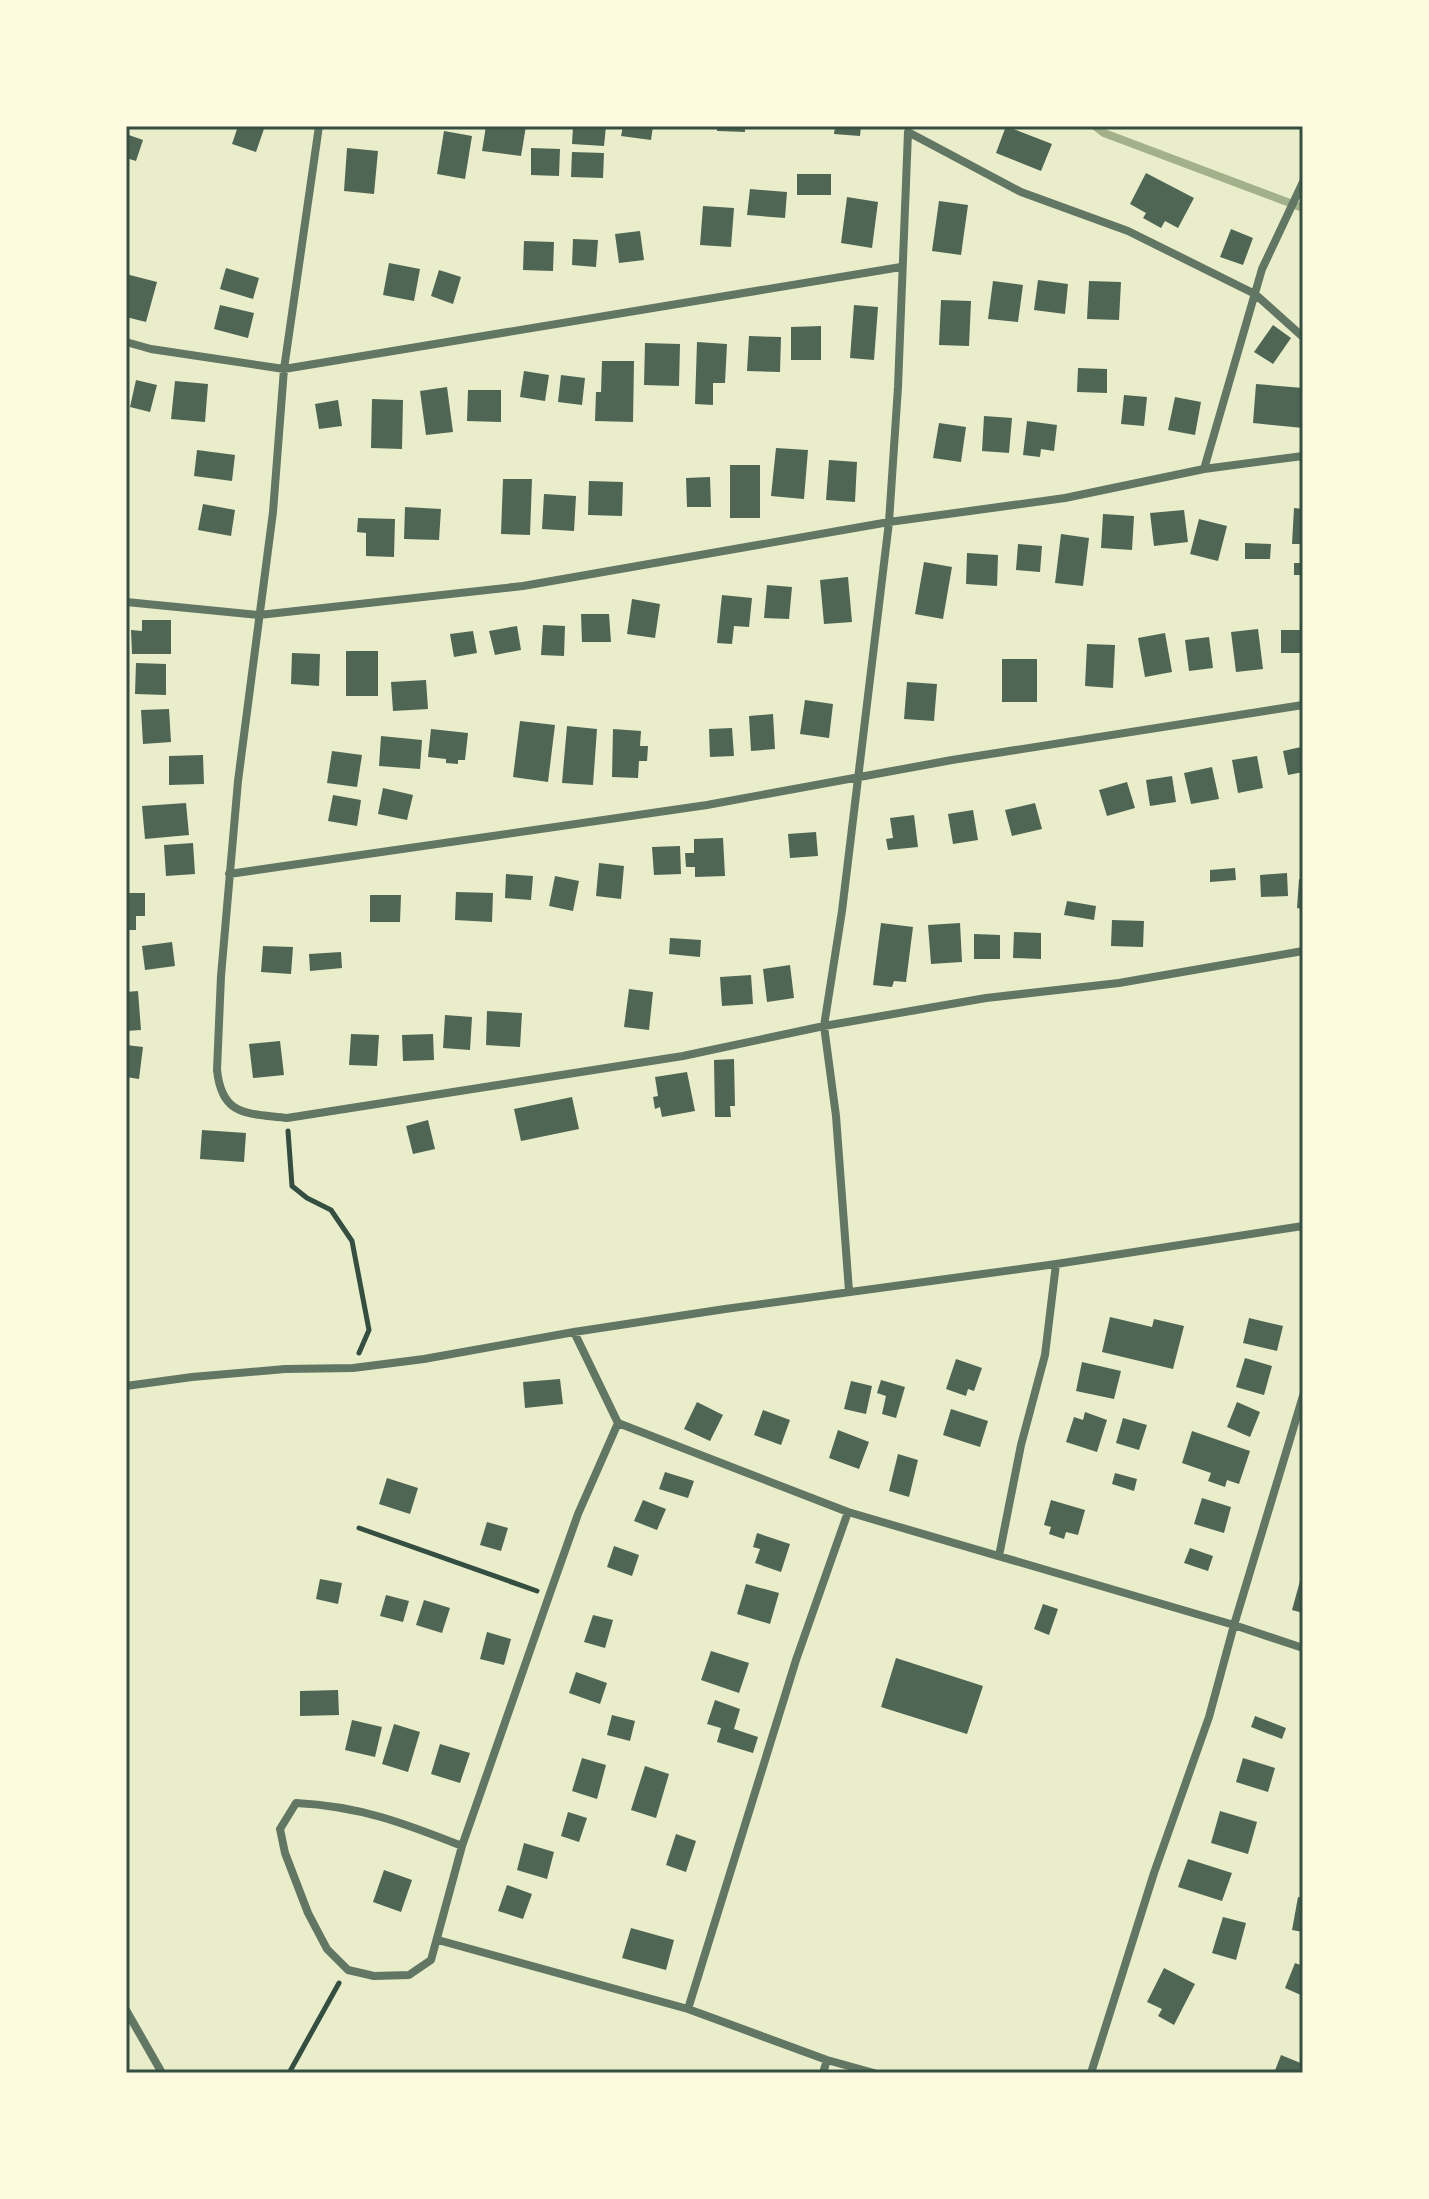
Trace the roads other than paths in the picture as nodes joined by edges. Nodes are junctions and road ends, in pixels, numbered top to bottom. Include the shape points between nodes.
1 (319, 126) edge
2 (1303, 182) edge
3 (901, 267) junction
4 (1255, 294) junction
5 (1303, 337) edge
6 (126, 342) edge
7 (284, 369) junction
8 (1303, 456) edge
9 (1204, 469) junction
10 (889, 522) junction
11 (126, 602) edge
12 (259, 615) junction
13 (1303, 705) edge
14 (856, 778) junction
15 (229, 874) junction
16 (1303, 951) edge
17 (824, 1026) junction
18 (1303, 1226) edge
19 (1056, 1264) junction
20 (849, 1291) junction
21 (574, 1332) junction
22 (126, 1386) edge
23 (1303, 1396) edge
24 (618, 1423) junction
25 (848, 1512) junction
26 (999, 1556) junction
27 (1234, 1625) junction
28 (1303, 1648) edge
29 (462, 1846) junction
30 (438, 1940) junction
31 (688, 2009) junction
32 (126, 2010) edge
33 (827, 2060) junction
34 (162, 2073) edge
35 (823, 2073) edge
36 (874, 2073) edge
37 (1091, 2073) edge

1 - 7 street
2 - 4 street
3 - 4 street via 908,132 1021,192 1128,231
3 - 7 street
3 - 10 street
4 - 5 street
4 - 9 street
6 - 7 street
7 - 12 street
8 - 9 street
9 - 10 street via 1065,498
10 - 12 street via 523,586
10 - 14 street
11 - 12 street
12 - 15 street
13 - 14 street
14 - 15 street via 707,805
14 - 17 street
15 - 17 street via 217,1070 219,1091 238,1109 287,1118 683,1056
16 - 17 street
17 - 20 street
18 - 19 street
19 - 20 street
19 - 26 street via 1045,1355
20 - 21 street
21 - 22 street via 353,1368 269,1370
21 - 24 street
23 - 27 street
24 - 25 street
24 - 29 street via 578,1514
25 - 26 street
25 - 31 street via 796,1660
26 - 27 street
27 - 28 street
27 - 37 street via 1209,1717
29 - 30 street
29 - 30 street via 402,1822 337,1805 296,1803 280,1829 308,1913 327,1949 348,1970 409,1975 431,1960
30 - 31 street
31 - 33 street
32 - 34 street
33 - 35 street
33 - 36 street

